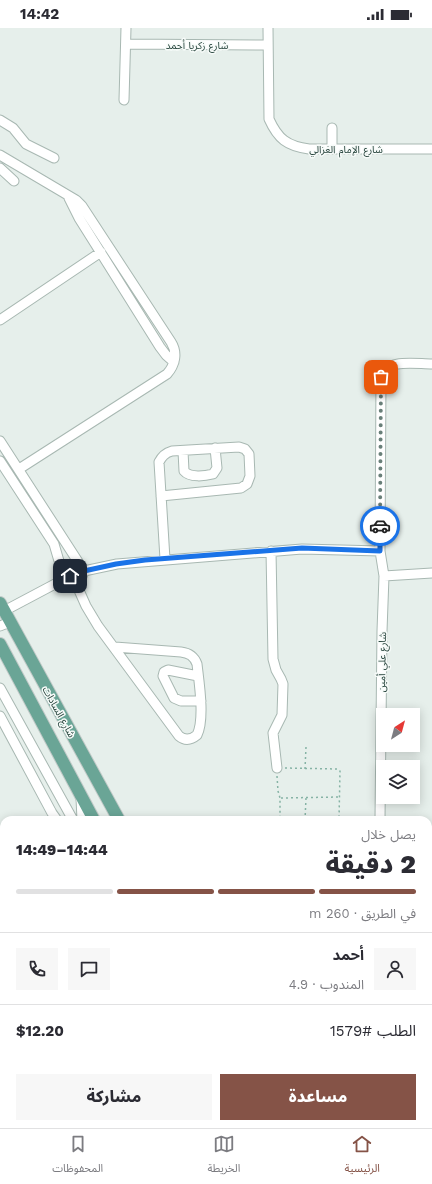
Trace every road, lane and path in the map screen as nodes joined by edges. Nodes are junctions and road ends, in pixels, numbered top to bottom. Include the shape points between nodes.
1 (126, 28) edge
2 (268, 28) edge
3 (126, 44) junction
4 (268, 45) junction
5 (124, 100) dead end
6 (0, 120) edge
7 (332, 128) dead end
8 (432, 149) edge
9 (332, 150) junction
10 (0, 155) edge
11 (54, 158) dead end
12 (0, 168) edge
13 (14, 181) dead end
14 (68, 197) junction
15 (101, 252) junction
16 (0, 320) edge
17 (174, 362) junction
18 (432, 364) edge
19 (0, 440) edge
20 (215, 448) junction
21 (183, 450) junction
22 (0, 461) edge
23 (19, 469) junction
24 (162, 496) junction
25 (271, 551) junction
26 (380, 551) junction
27 (165, 559) junction
28 (84, 571) junction
29 (432, 573) edge
30 (384, 576) junction
31 (64, 578) junction
32 (78, 588) junction
33 (2, 607) edge
34 (5, 624) edge
35 (0, 644) edge
36 (115, 647) junction
37 (198, 676) junction
38 (0, 688) edge
39 (201, 701) junction
40 (0, 716) edge
41 (306, 747) dead end
42 (277, 768) junction
43 (305, 768) junction
44 (81, 795) junction
45 (339, 797) junction
46 (280, 798) junction
47 (306, 798) junction
48 (54, 816) edge
49 (71, 816) edge
50 (82, 816) edge
51 (92, 816) edge
52 (117, 816) edge
53 (280, 816) edge
54 (305, 816) edge
55 (339, 816) edge
56 (380, 816) edge

1 - 3 street
2 - 4 street, شارع الإمام الغزالي
3 - 4 street, شارع زكريا أحمد
3 - 5 street
4 - 9 street, شارع الإمام الغزالي via 269,119 275,131 284,141 296,147
6 - 11 street via 12,128 26,144
7 - 9 street
8 - 9 street, شارع الإمام الغزالي
10 - 14 street
12 - 13 street
14 - 15 street
14 - 17 street via 79,203 88,215 171,342 175,350
15 - 16 street
15 - 17 street via 160,347
17 - 23 street via 164,377
18 - 26 street, شارع علي أمين via 394,364 385,368 381,377
19 - 23 street
20 - 21 street
20 - 21 street via 217,468 210,475 191,476 186,473
20 - 24 street via 239,447 247,451 250,476 247,484 240,488
21 - 24 street via 168,452 159,462
22 - 31 street via 54,544
23 - 28 street
24 - 27 street
25 - 26 street via 302,548
25 - 27 street
25 - 42 street via 273,659 283,684 282,715 273,733
26 - 30 street, شارع علي أمين
27 - 28 street via 116,564
28 - 31 street
28 - 32 street
29 - 30 street
30 - 56 street, شارع علي أمين
31 - 32 street
31 - 33 street
32 - 36 street via 98,626
33 - 34 main road, شارع السادات
34 - 52 main road, شارع السادات
35 - 44 main road, شارع السادات
36 - 37 street via 186,652 195,659
36 - 39 street via 182,738 190,740 199,732
37 - 39 street
37 - 39 street via 168,670 163,676 174,698 181,701
38 - 49 street
40 - 48 street
41 - 43 path
42 - 43 path
42 - 46 path
43 - 45 path via 340,771
44 - 50 street
44 - 51 main road, شارع السادات
45 - 47 path
45 - 55 path
46 - 47 path
46 - 53 path
47 - 54 path

